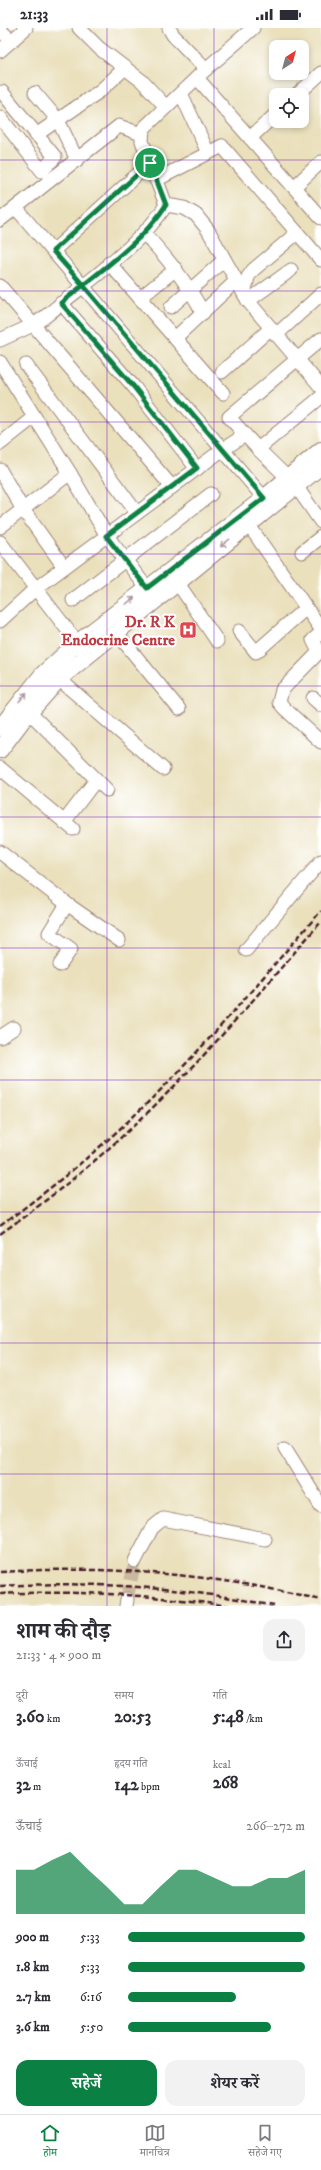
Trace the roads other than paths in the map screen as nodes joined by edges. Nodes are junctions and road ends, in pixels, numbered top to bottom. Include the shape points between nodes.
1 (26, 28) edge
2 (79, 28) edge
3 (169, 28) edge
4 (253, 28) edge
5 (0, 30) edge
6 (12, 41) junction
7 (0, 51) edge
8 (125, 68) junction
9 (206, 69) junction
10 (321, 73) edge
11 (197, 78) junction
12 (305, 88) edge
13 (2, 92) dead end
14 (34, 93) dead end
15 (181, 93) junction
16 (166, 107) junction
17 (0, 117) edge
18 (58, 120) junction
19 (269, 120) edge
20 (141, 134) junction
21 (36, 135) junction
22 (250, 138) junction
23 (213, 150) junction
24 (77, 160) junction
25 (321, 162) edge
26 (150, 163) junction
27 (156, 180) junction
28 (294, 187) junction
29 (166, 205) junction
30 (16, 208) junction
31 (321, 218) edge
32 (0, 220) edge
33 (144, 233) junction
34 (297, 233) junction
35 (53, 251) junction
36 (224, 260) junction
37 (321, 260) edge
38 (109, 263) junction
39 (176, 269) junction
40 (290, 270) dead end
41 (83, 285) junction
42 (0, 286) edge
43 (191, 289) junction
44 (241, 290) junction
45 (321, 294) edge
46 (140, 298) junction
47 (61, 303) junction
48 (171, 307) dead end
49 (204, 312) junction
50 (33, 325) junction
51 (273, 332) junction
52 (175, 338) junction
53 (321, 339) edge
54 (0, 340) edge
55 (297, 360) junction
56 (0, 362) edge
57 (26, 364) dead end
58 (222, 372) dead end
59 (321, 387) edge
60 (223, 394) dead end
61 (321, 397) edge
62 (34, 417) junction
63 (246, 435) junction
64 (0, 444) edge
65 (258, 449) junction
66 (222, 450) junction
67 (321, 450) edge
68 (321, 466) edge
69 (197, 468) junction
70 (0, 470) edge
71 (70, 473) junction
72 (292, 482) junction
73 (172, 487) junction
74 (211, 494) dead end
75 (267, 502) junction
76 (22, 508) junction
77 (137, 513) junction
78 (321, 522) edge
79 (248, 524) junction
80 (0, 526) edge
81 (106, 536) junction
82 (321, 537) edge
83 (0, 542) edge
84 (302, 552) dead end
85 (126, 561) junction
86 (64, 567) junction
87 (177, 582) junction
88 (35, 589) junction
89 (151, 593) junction
90 (73, 600) dead end
91 (306, 608) junction
92 (0, 621) edge
93 (321, 629) edge
94 (239, 631) dead end
95 (116, 632) junction
96 (321, 633) edge
97 (217, 641) dead end
98 (82, 649) junction
99 (58, 679) junction
100 (179, 709) dead end
101 (15, 714) edge
102 (0, 728) edge
103 (321, 742) edge
104 (0, 750) edge
105 (0, 768) edge
106 (163, 769) dead end
107 (96, 780) junction
108 (107, 790) dead end
109 (0, 852) edge
110 (321, 862) edge
111 (67, 904) junction
112 (119, 940) dead end
113 (246, 950) dead end
114 (60, 965) dead end
115 (14, 1028) dead end
116 (0, 1037) edge
117 (285, 1448) dead end
118 (321, 1506) edge
119 (265, 1539) dead end
120 (135, 1561) tunnel mouth

1 - 6 street
2 - 8 street
3 - 9 street
4 - 9 street
5 - 6 street
6 - 7 street
8 - 16 street via 142,81
8 - 18 street via 100,91
9 - 11 street
10 - 12 street
11 - 15 street
11 - 22 street
13 - 21 street
14 - 18 street
15 - 16 street
15 - 23 street
16 - 20 street
17 - 21 street via 42,171 55,157
18 - 21 street
18 - 24 street
19 - 22 street
20 - 24 street via 119,126
20 - 26 street
22 - 28 street
23 - 27 street
23 - 34 street via 224,147
24 - 30 street
25 - 28 street
26 - 27 street
26 - 35 street
27 - 29 street
28 - 31 street
29 - 33 street
29 - 36 street via 184,208 196,215 208,230
30 - 32 street
30 - 35 street
33 - 38 street
33 - 39 street
34 - 37 street
34 - 44 street via 253,270
35 - 41 street
36 - 43 street
36 - 44 street
38 - 41 street
38 - 46 street
39 - 43 street
39 - 46 street
40 - 44 street
41 - 47 street
41 - 66 street
42 - 50 street
43 - 48 street
43 - 49 street
44 - 49 street
44 - 51 street
45 - 51 street
46 - 52 street
47 - 50 street
47 - 69 street via 134,387
49 - 52 street
50 - 54 street
50 - 73 street
51 - 55 street
51 - 58 street
52 - 60 street
53 - 55 street
55 - 59 street
55 - 63 street via 229,417
56 - 62 street
57 - 77 street
61 - 65 street
62 - 64 street
62 - 71 street
63 - 65 street
63 - 66 street
65 - 72 street
66 - 69 street
66 - 75 street
67 - 72 main road
68 - 72 main road
69 - 73 street
70 - 76 street
71 - 76 street
71 - 81 street
72 - 75 main road
72 - 78 street
73 - 77 street
74 - 85 street
75 - 79 main road
75 - 89 main road
76 - 80 street
76 - 86 street
77 - 81 street
79 -> 87 main road
79 - 91 street
81 - 85 street
81 - 86 street
82 - 84 street
83 - 88 street
85 - 89 street
85 - 90 street
86 - 88 street
87 - 89 main road
87 - 97 street
88 - 92 street
88 - 98 street
89 - 95 main road
98 -> 89 main road
91 - 93 street
91 - 94 street via 256,652
95 - 98 main road
95 - 100 street
96 - 103 street via 313,640 319,652 282,690 279,702
98 - 99 main road
101 -> 98 main road via 42,675
99 - 101 main road
99 - 106 street
101 - 102 main road
101 - 104 main road
101 - 107 street
105 - 107 street via 68,826
107 - 108 street
109 - 111 street
110 - 113 street
111 - 112 street
111 - 114 street via 49,932 71,949
115 - 116 street
117 - 118 street
119 - 120 street via 163,1519 152,1528

